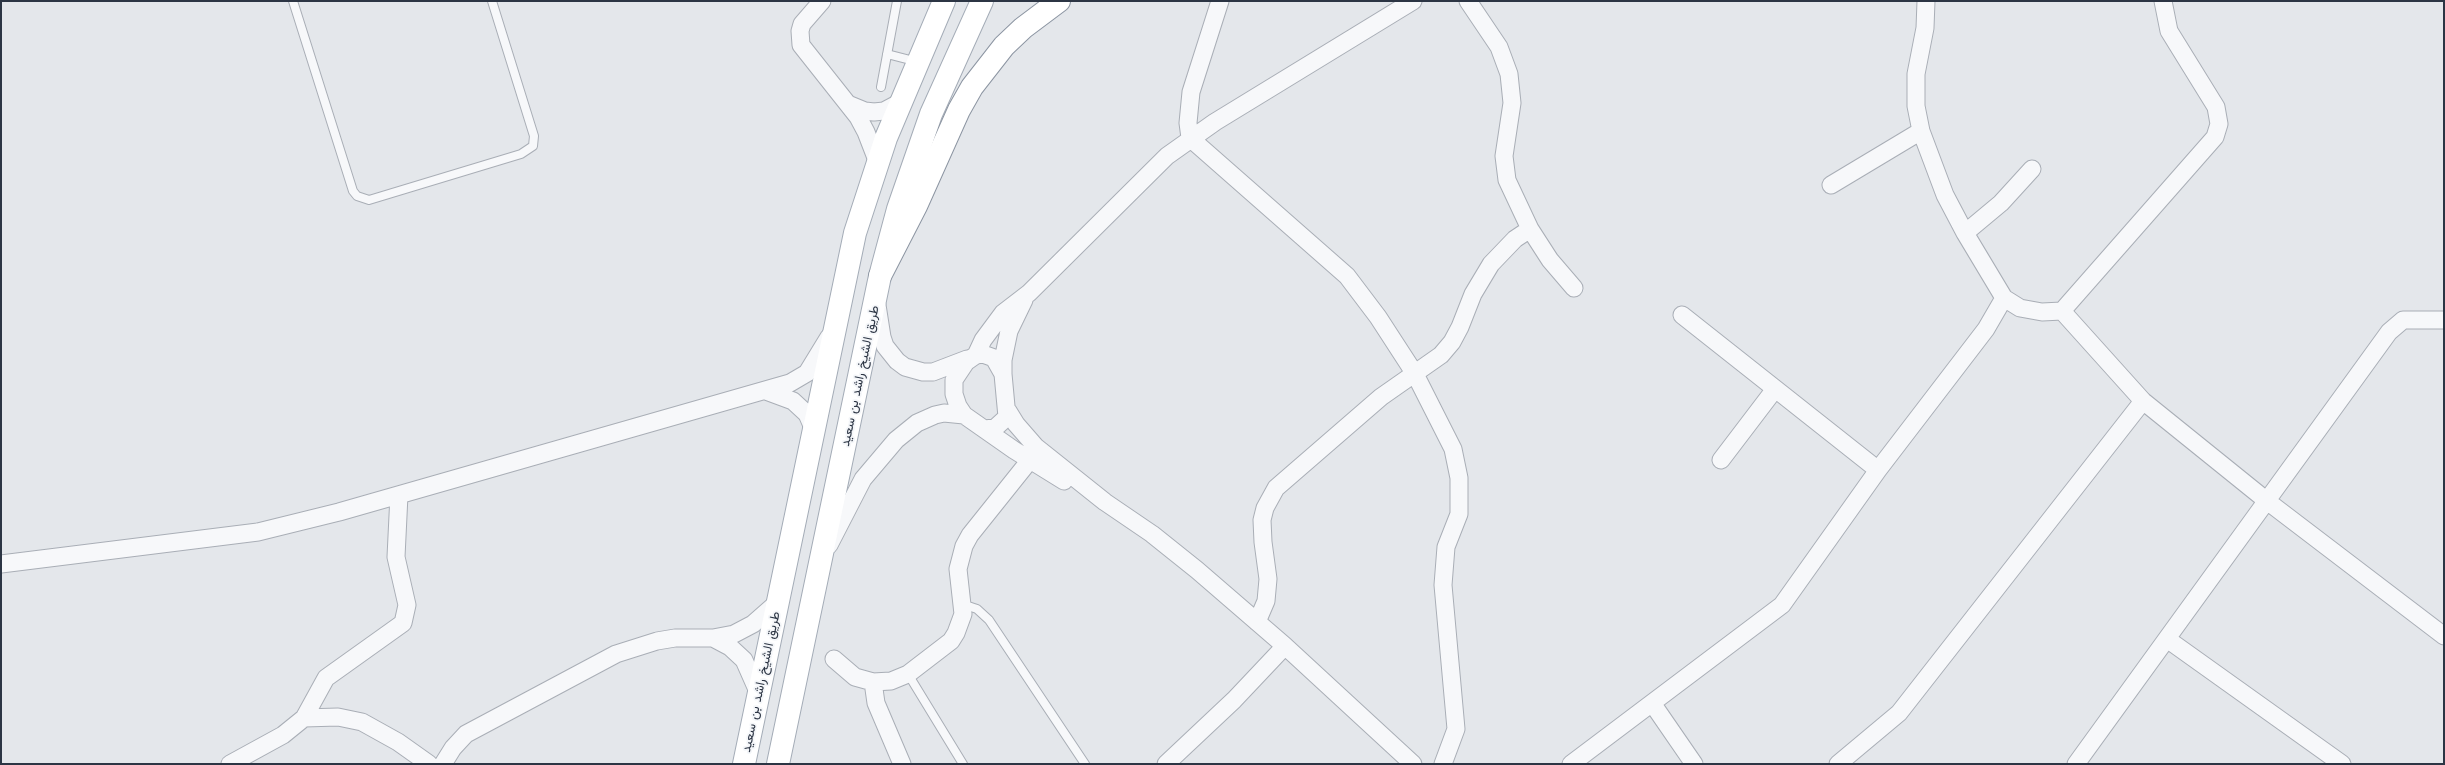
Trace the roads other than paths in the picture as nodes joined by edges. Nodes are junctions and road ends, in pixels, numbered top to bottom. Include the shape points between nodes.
1 (293, 1) edge
2 (492, 1) edge
3 (822, 1) edge
4 (897, 1) edge
5 (944, 1) edge
6 (982, 1) edge
7 (1059, 1) edge
8 (1220, 1) edge
9 (1413, 1) edge
10 (1468, 1) edge
11 (1926, 1) edge
12 (2163, 1) edge
13 (887, 54) junction
14 (919, 62) junction
15 (881, 87) dead end
16 (901, 102) junction
17 (848, 104) junction
18 (1921, 131) junction
19 (1190, 138) junction
20 (878, 163) junction
21 (2032, 169) dead end
22 (1831, 185) dead end
23 (1530, 229) junction
24 (1965, 233) junction
25 (880, 276) junction
26 (1574, 288) dead end
27 (1029, 293) junction
28 (2004, 298) junction
29 (876, 300) junction
30 (2062, 311) junction
31 (1682, 315) dead end
32 (2444, 320) edge
33 (836, 327) junction
34 (973, 356) junction
35 (1003, 374) junction
36 (1415, 374) junction
37 (1775, 389) junction
38 (766, 391) junction
39 (2143, 401) junction
40 (1008, 411) junction
41 (964, 416) junction
42 (984, 428) junction
43 (814, 430) junction
44 (1030, 460) junction
45 (1721, 460) dead end
46 (1878, 470) junction
47 (399, 495) junction
48 (2267, 501) junction
49 (1105, 502) junction
50 (821, 562) junction
51 (1, 564) edge
52 (778, 602) junction
53 (962, 604) junction
54 (1257, 622) junction
55 (2444, 636) edge
56 (713, 638) junction
57 (2167, 638) junction
58 (1285, 646) junction
59 (834, 659) dead end
60 (908, 674) junction
61 (873, 682) junction
62 (759, 694) junction
63 (1652, 703) junction
64 (304, 718) junction
65 (230, 764) edge
66 (429, 764) edge
67 (443, 764) edge
68 (744, 764) edge
69 (778, 764) edge
70 (902, 764) edge
71 (963, 764) edge
72 (1085, 764) edge
73 (1166, 764) edge
74 (1413, 764) edge
75 (1443, 764) edge
76 (1571, 764) edge
77 (1694, 764) edge
78 (1838, 764) edge
79 (2076, 764) edge
80 (2342, 764) edge

1 - 2 lane via 353,191 357,196 369,200 526,153 533,146 534,136
3 - 17 street via 802,24 801,45
4 - 13 lane
5 - 14 main road, طريق الشيخ راشد بن سعيد
6 - 25 main road, طريق الشيخ راشد بن سعيد via 931,114 898,209
7 - 25 main road via 1004,46 972,87
8 - 19 street via 1191,92 1188,123
9 - 19 street
10 - 23 street via 1499,47 1509,74 1512,103 1504,144 1505,168 1507,180
11 - 18 street via 1925,28 1916,74 1916,106
12 - 30 street via 2169,31 2216,107 2219,124 2215,138
13 - 14 lane
13 - 15 lane
14 - 16 main road, طريق الشيخ راشد بن سعيد
16 - 17 street via 884,111 874,112
16 - 20 main road, طريق الشيخ راشد بن سعيد
17 - 20 street via 866,132
18 - 22 street
18 - 24 street via 1945,194
19 - 27 street via 1146,176
19 - 36 street via 1347,276 1378,317
20 - 33 main road, طريق الشيخ راشد بن سعيد via 855,233
21 - 24 street via 2001,203
23 - 26 street via 1550,260
23 - 36 street via 1503,251 1484,274 1452,342 1441,355
24 - 28 street
25 - 29 main road, طريق الشيخ راشد بن سعيد
27 - 34 street via 1003,313
27 - 35 street via 1010,331
28 - 30 street via 2020,308 2042,312
28 - 46 street via 1986,329
29 - 34 street via 885,346 897,361 905,366 923,372 933,372
29 - 50 main road, طريق الشيخ راشد بن سعيد
30 - 39 street
31 - 37 street
32 - 48 street via 2403,320 2389,332
33 - 38 street via 807,373 790,383
33 - 43 main road, طريق الشيخ راشد بن سعيد
34 - 35 street via 989,355 994,358
34 - 41 street via 957,373 953,387
35 - 40 street
36 - 54 street via 1366,410 1283,480 1270,498 1262,520 1268,590
36 - 75 street via 1453,449 1459,478 1459,514 1446,547 1443,585 1456,730
37 - 45 street
37 - 46 street
38 - 43 street via 794,401 807,414
38 - 47 street
39 - 48 street
39 - 78 street via 1900,713
40 - 42 street via 1000,426
40 - 49 street via 1036,447
41 - 42 street
41 - 50 street via 944,413 925,418 888,448 854,494
42 - 44 street
43 - 52 main road, طريق الشيخ راشد بن سعيد
44 - 49 street
44 - 53 street via 964,546 958,569
46 - 63 street via 1782,604
47 - 51 street via 258,532
47 - 64 street via 396,557 406,605 403,623 326,678
48 - 55 street
48 - 57 street
49 - 54 street via 1169,547
50 - 69 main road, طريق الشيخ راشد بن سعيد
52 - 56 street via 744,630
52 - 62 main road, طريق الشيخ راشد بن سعيد
53 - 60 street via 960,624 951,641
53 - 72 lane via 978,609 989,620
54 - 58 street
56 - 62 street via 730,647 744,660
56 - 67 street via 669,639 616,654 466,734
57 - 79 street
57 - 80 street
58 - 73 street via 1234,700
58 - 74 street
59 - 61 street via 855,677
60 - 61 street via 891,681
60 - 71 lane
61 - 70 street via 876,703
62 - 68 main road, طريق الشيخ راشد بن سعيد
63 - 76 street
63 - 77 street
64 - 65 street via 283,735
64 - 66 street via 338,717 362,722 398,742

